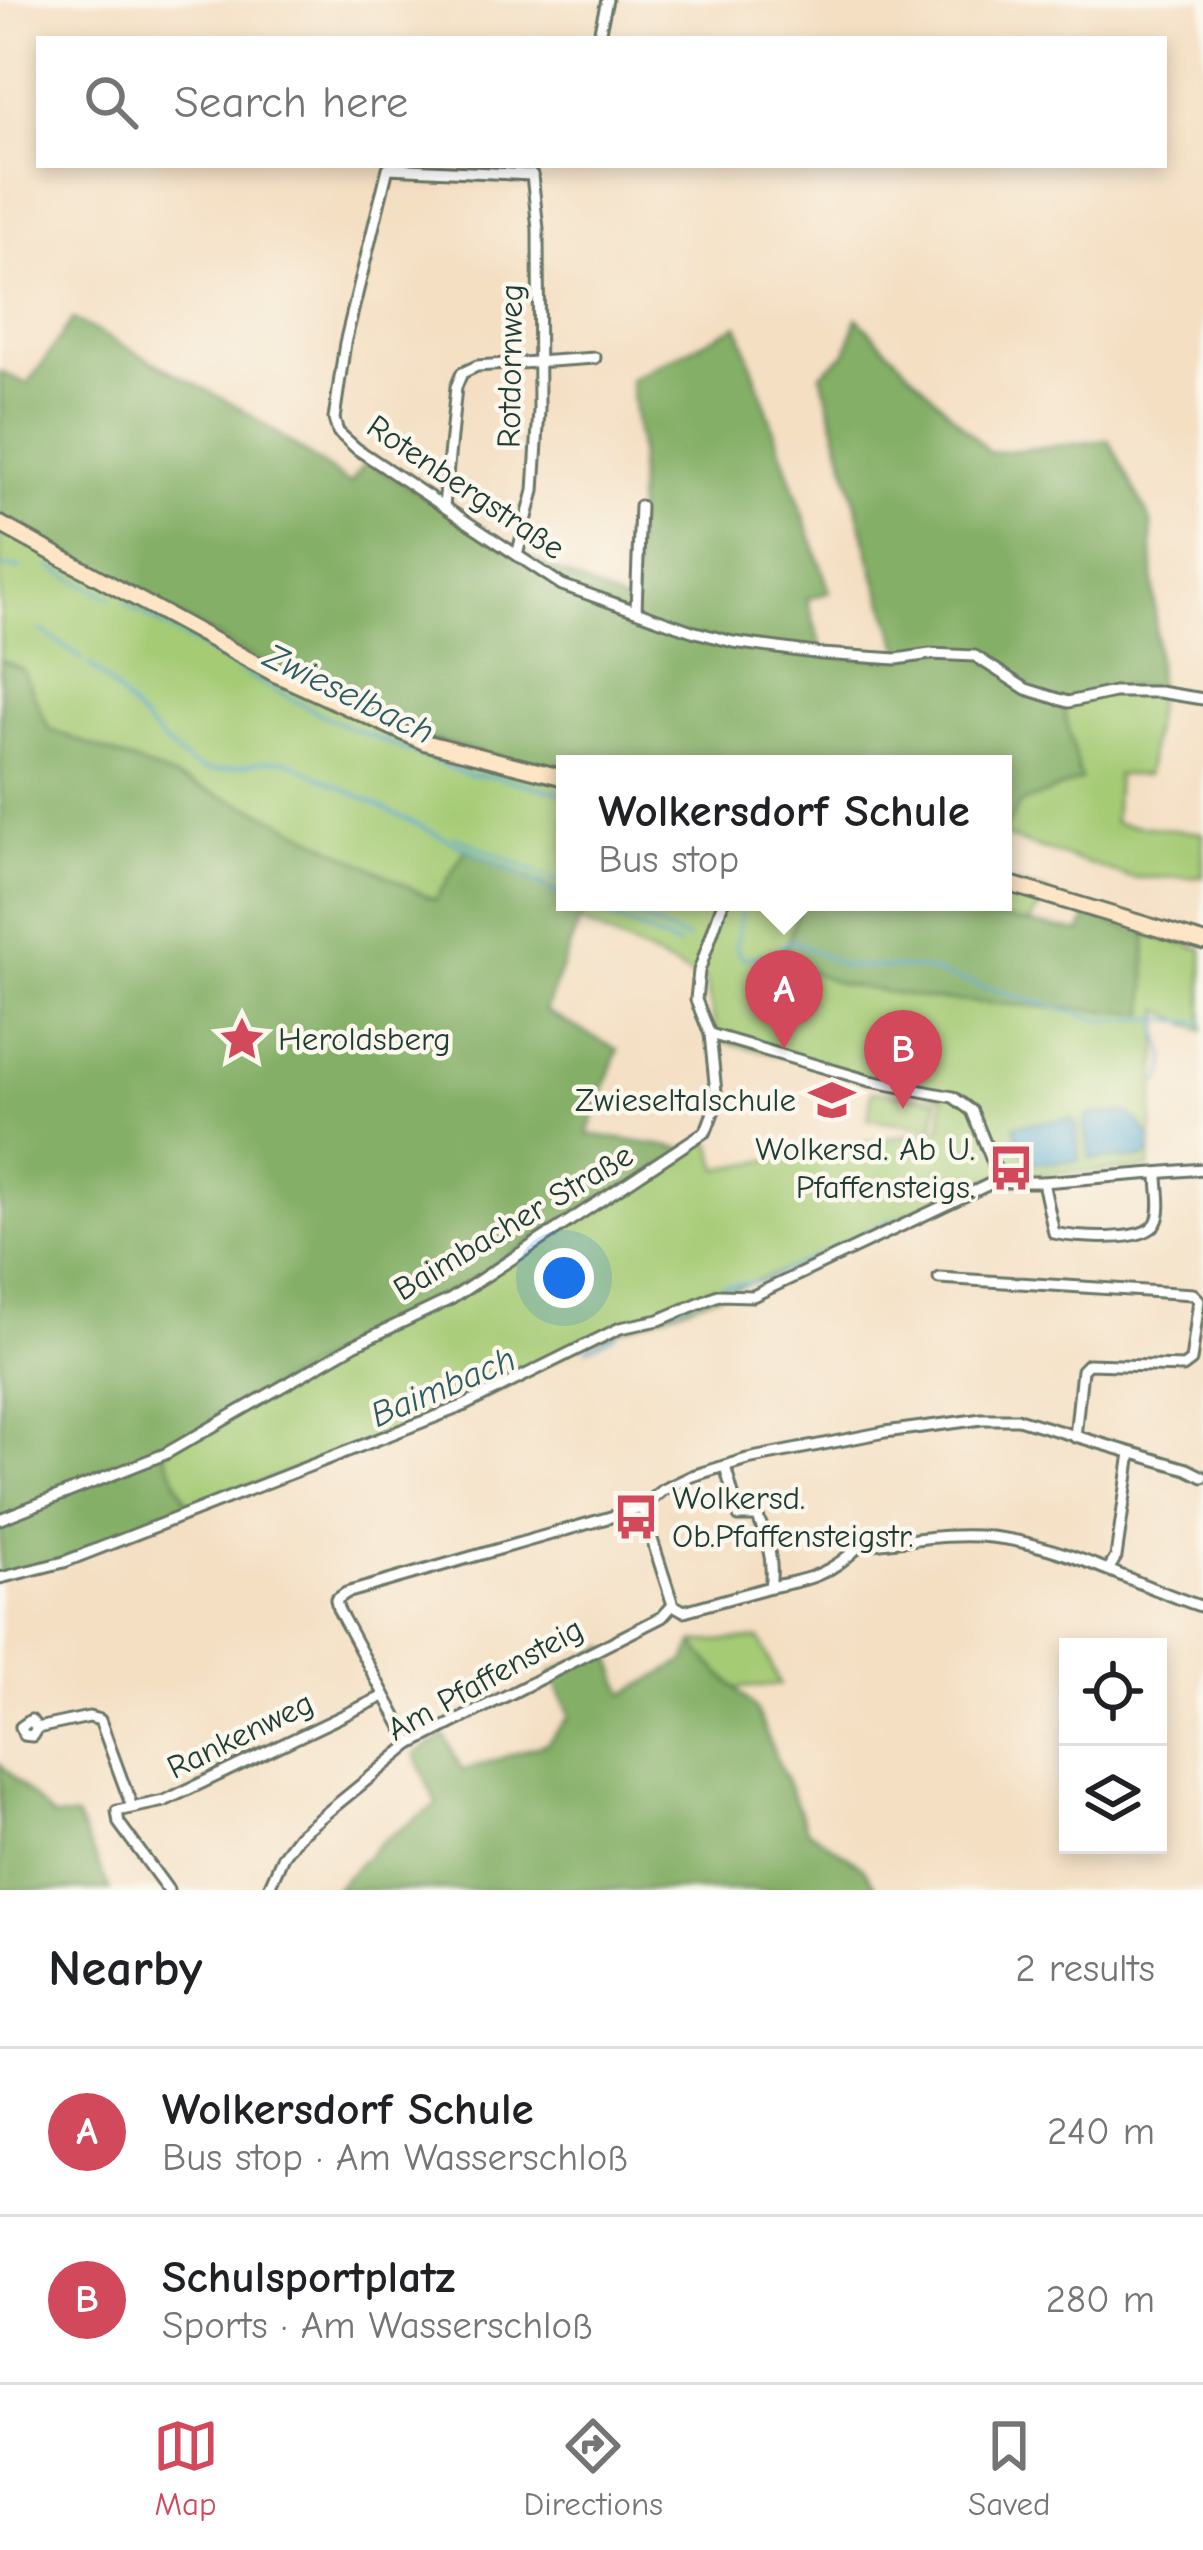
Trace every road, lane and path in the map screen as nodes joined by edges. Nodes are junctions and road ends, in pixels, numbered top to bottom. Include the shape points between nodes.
1 (607, 0) edge
2 (599, 36) edge
3 (541, 168) edge
4 (532, 176) junction
5 (595, 358) dead end
6 (540, 360) junction
7 (444, 506) junction
8 (640, 506) dead end
9 (0, 524) edge
10 (518, 555) junction
11 (636, 610) junction
12 (1203, 699) edge
13 (556, 776) edge
14 (1012, 885) edge
15 (719, 911) edge
16 (1203, 942) edge
17 (710, 1034) junction
18 (1203, 1169) edge
19 (1158, 1175) junction
20 (1007, 1179) junction
21 (1043, 1182) junction
22 (939, 1278) dead end
23 (1075, 1437) junction
24 (1131, 1454) junction
25 (725, 1466) junction
26 (1203, 1477) edge
27 (642, 1508) junction
28 (0, 1519) edge
29 (1110, 1568) junction
30 (0, 1578) edge
31 (770, 1587) junction
32 (673, 1605) junction
33 (1203, 1607) edge
34 (384, 1696) junction
35 (38, 1728) dead end
36 (411, 1744) junction
37 (132, 1807) junction
38 (168, 1890) edge
39 (268, 1890) edge

1 - 2 street
3 - 4 street
4 - 6 street, Rotdornweg
4 - 7 street, Rotenbergstraße via 388,168 334,419 357,449
5 - 6 street
6 - 7 street via 462,373
6 - 10 street, Rotdornweg via 534,491
7 - 10 street, Rotenbergstraße
8 - 11 street
9 - 13 street via 277,675 424,742
10 - 11 street, Rotenbergstraße via 562,585
11 - 12 street, Rotenbergstraße via 692,632 778,648 897,659 975,656 1026,689 1068,702 1114,692
14 - 16 street
15 - 17 street, Baimbacher Straße via 698,971 696,1000
17 - 20 street via 953,1097 972,1112
17 - 28 street, Baimbacher Straße via 717,1102 706,1131 626,1187 451,1299 166,1454
18 - 19 street
19 - 21 street
19 - 21 street via 1159,1215 1141,1236 1054,1233
20 - 21 street
20 - 30 street via 753,1296 718,1294 659,1321 620,1328 463,1406 64,1562
22 - 23 street via 1070,1283 1199,1300 1191,1361 1183,1367 1082,1370
23 - 24 street
23 - 25 street via 1018,1419 982,1419
24 - 26 street
24 - 29 street
25 - 27 street via 663,1490
25 - 31 street via 739,1506 753,1506 758,1516 774,1564
27 - 32 street
27 - 34 street via 336,1600
29 - 31 street via 988,1536 941,1538 860,1545 839,1566
29 - 33 street
31 - 32 street via 684,1611
32 - 36 street, Am Pfaffensteig
34 - 36 street
34 - 37 street, Rankenweg via 164,1801
35 - 37 street via 100,1720
36 - 39 street, Am Pfaffensteig via 298,1836
37 - 38 street, Rankenweg via 117,1811 119,1823

